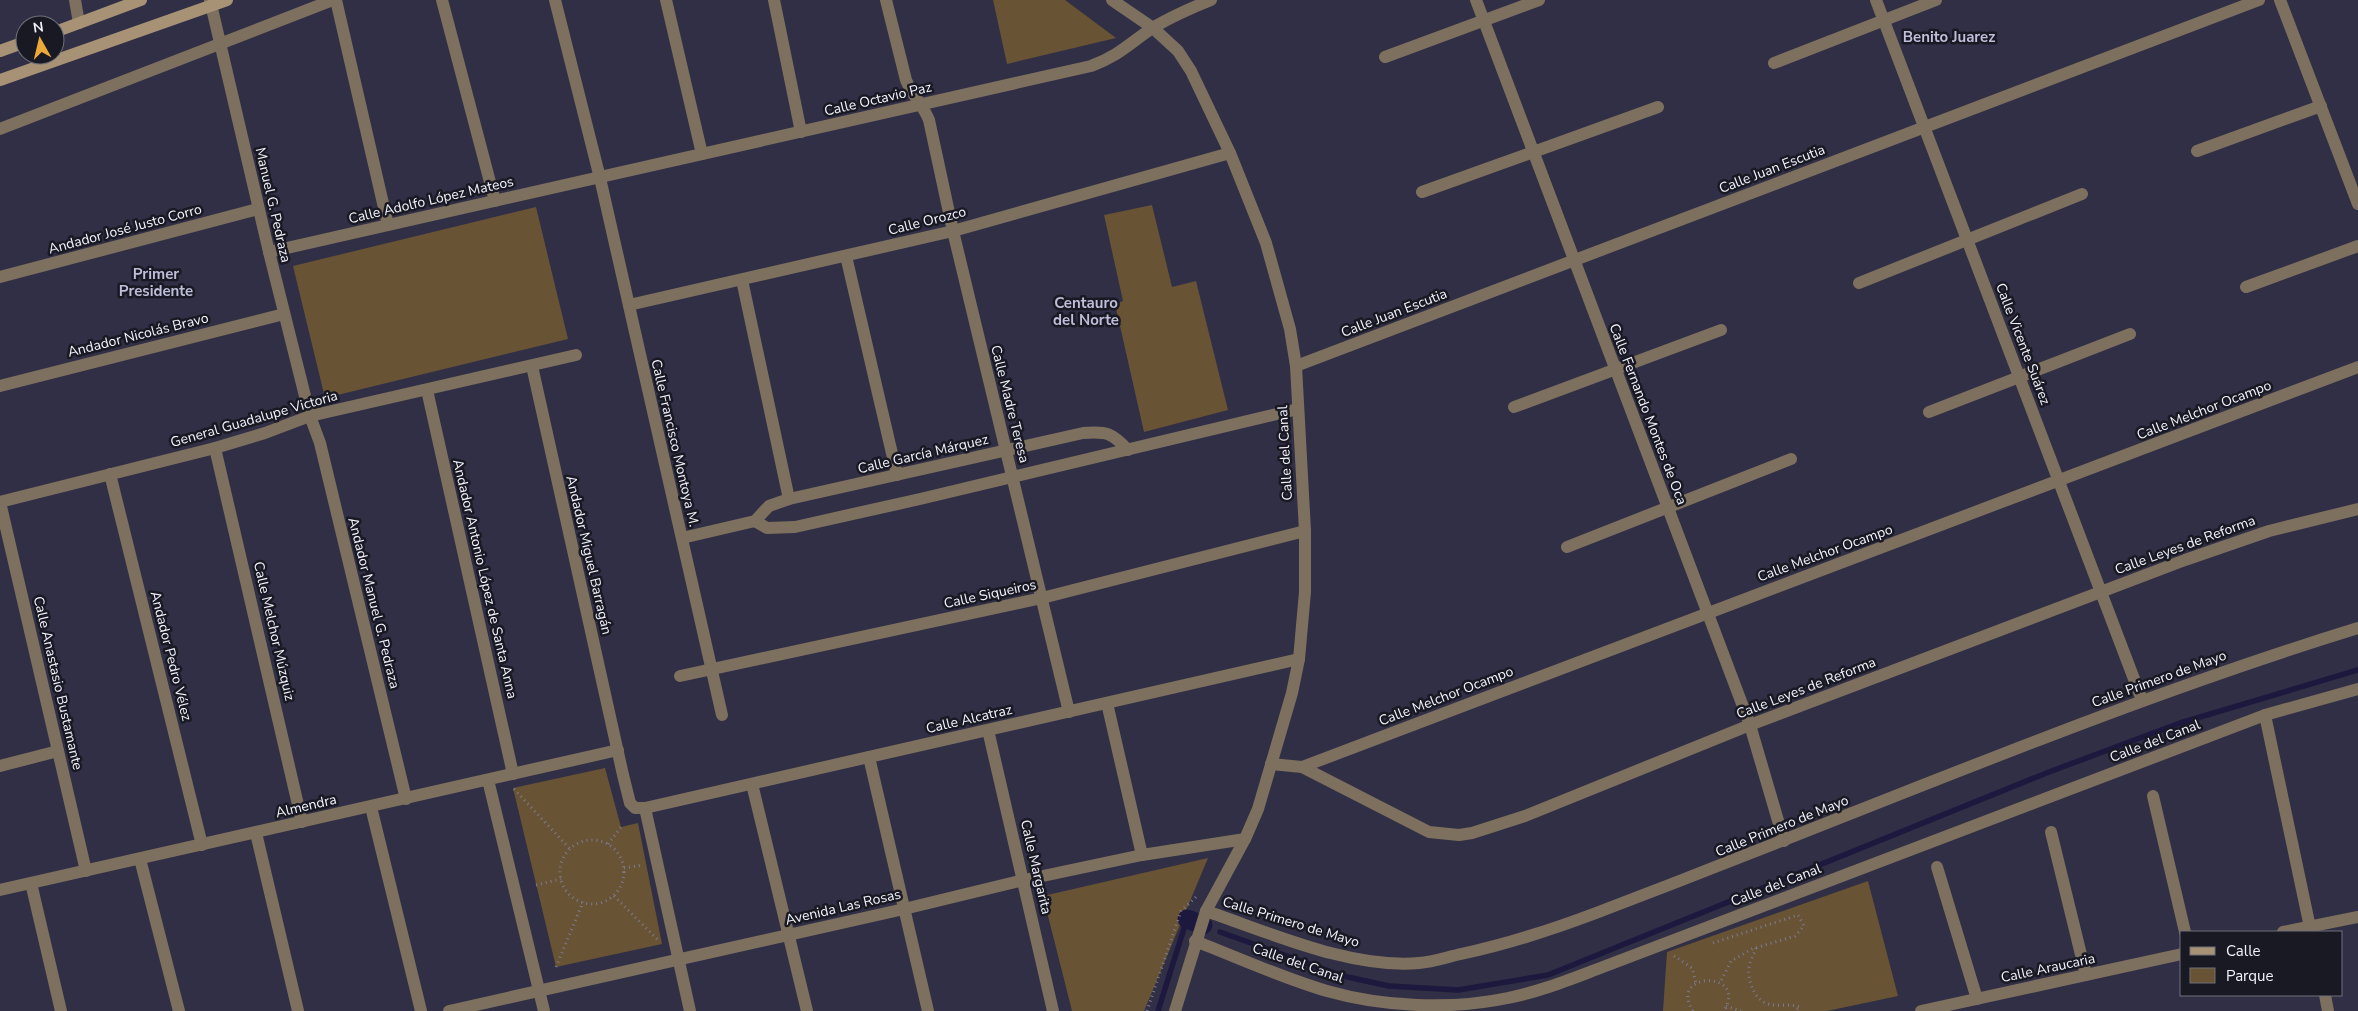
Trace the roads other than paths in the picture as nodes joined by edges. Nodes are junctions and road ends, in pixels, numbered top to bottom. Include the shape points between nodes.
1 (75, 0) edge
2 (141, 0) edge
3 (227, 0) edge
4 (334, 0) edge
5 (442, 0) edge
6 (555, 0) edge
7 (666, 0) edge
8 (774, 0) edge
9 (886, 0) edge
10 (1112, 0) edge
11 (1211, 0) edge
12 (1476, 0) edge
13 (1539, 0) edge
14 (1876, 0) edge
15 (1936, 0) edge
16 (2259, 0) edge
17 (2280, 0) edge
18 (210, 3) edge
19 (1884, 20) junction
20 (1484, 21) junction
21 (79, 23) junction
22 (65, 28) edge
23 (1153, 28) junction
24 (220, 45) junction
25 (15, 46) edge
26 (0, 51) edge
27 (1385, 57) dead end
28 (1774, 63) dead end
29 (0, 80) edge
30 (920, 105) junction
31 (2320, 106) junction
32 (1658, 107) dead end
33 (1924, 127) junction
34 (0, 129) edge
35 (801, 132) junction
36 (2197, 151) dead end
37 (1230, 153) junction
38 (1533, 153) junction
39 (702, 154) junction
40 (600, 178) junction
41 (1422, 192) dead end
42 (2082, 194) dead end
43 (494, 201) junction
44 (2358, 204) edge
45 (258, 209) junction
46 (388, 225) junction
47 (953, 230) junction
48 (1967, 240) junction
49 (2358, 246) edge
50 (269, 252) junction
51 (846, 256) junction
52 (1573, 261) junction
53 (0, 277) edge
54 (742, 280) junction
55 (1859, 283) dead end
56 (2246, 287) dead end
57 (628, 305) junction
58 (284, 314) junction
59 (1720, 330) dead end
60 (2130, 334) dead end
61 (576, 355) dead end
62 (532, 366) junction
63 (1296, 366) junction
64 (2358, 367) edge
65 (1616, 368) junction
66 (2019, 377) junction
67 (0, 386) edge
68 (426, 390) junction
69 (1514, 407) dead end
70 (1298, 409) junction
71 (1929, 412) dead end
72 (310, 416) junction
73 (214, 448) junction
74 (1128, 450) junction
75 (1006, 451) junction
76 (1791, 459) dead end
77 (110, 474) junction
78 (897, 475) junction
79 (1013, 477) junction
80 (2059, 481) junction
81 (789, 499) junction
82 (0, 502) edge
83 (1668, 508) junction
84 (2358, 509) edge
85 (755, 520) junction
86 (1305, 531) junction
87 (682, 538) junction
88 (1568, 548) dead end
89 (2101, 592) junction
90 (1042, 598) junction
91 (1707, 613) junction
92 (2358, 628) edge
93 (1299, 659) junction
94 (712, 670) junction
95 (680, 676) dead end
96 (2358, 690) edge
97 (2142, 700) junction
98 (1107, 703) junction
99 (1069, 712) junction
100 (722, 715) dead end
101 (2265, 715) junction
102 (1750, 725) junction
103 (988, 730) junction
104 (618, 750) junction
105 (58, 751) junction
106 (869, 757) junction
107 (1271, 764) junction
108 (0, 766) edge
109 (1302, 767) junction
110 (513, 774) junction
111 (488, 780) junction
112 (752, 784) junction
113 (2153, 796) dead end
114 (406, 799) junction
115 (371, 806) junction
116 (645, 808) junction
117 (302, 822) junction
118 (2051, 832) dead end
119 (256, 833) junction
120 (1245, 839) junction
121 (1784, 841) junction
122 (202, 845) junction
123 (1142, 855) junction
124 (140, 859) junction
125 (1937, 867) dead end
126 (86, 871) junction
127 (1024, 880) junction
128 (31, 883) junction
129 (0, 890) edge
130 (904, 909) junction
131 (1206, 911) junction
132 (2358, 917) edge
133 (2311, 929) edge
134 (2185, 931) edge
135 (2292, 931) edge
136 (788, 935) junction
137 (1195, 941) junction
138 (2180, 954) edge
139 (679, 960) junction
140 (2086, 975) junction
141 (539, 991) junction
142 (2325, 996) edge
143 (1976, 999) junction
144 (61, 1011) edge
145 (179, 1011) edge
146 (298, 1011) edge
147 (421, 1011) edge
148 (449, 1011) edge
149 (544, 1011) edge
150 (690, 1011) edge
151 (807, 1011) edge
152 (928, 1011) edge
153 (1053, 1011) edge
154 (1175, 1011) edge
155 (1921, 1011) edge
156 (2328, 1011) edge

1 - 21 street
2 - 21 main road
3 - 18 main road
4 - 24 street
4 - 46 street
5 - 43 street
6 - 40 street, Calle Francisco Montoya M.
7 - 39 street
8 - 35 street
9 - 30 street, Calle Madre Teresa via 906,80
10 - 23 street, Calle del Canal
11 - 23 street, Calle Octavio Paz
12 - 20 street, Calle Fernando Montes de Oca
13 - 20 street
14 - 19 street, Calle Vicente Suárez
15 - 19 street
16 - 33 street, Calle Juan Escutia
17 - 31 street
18 - 24 street, Manuel G. Pedraza
18 - 29 main road
19 - 28 street
19 - 33 street, Calle Vicente Suárez
20 - 27 street
20 - 38 street, Calle Fernando Montes de Oca
21 - 22 main road
23 - 30 street, Calle Octavio Paz via 1121,53 1091,66
23 - 37 street, Calle del Canal via 1178,51 1191,71
24 - 34 street
24 - 45 street, Manuel G. Pedraza
25 - 26 main road
30 - 35 street, Calle Octavio Paz
30 - 47 street, Calle Madre Teresa via 929,120
31 - 36 street
31 - 44 street
32 - 38 street
33 - 48 street, Calle Vicente Suárez
33 - 52 street, Calle Juan Escutia
35 - 39 street, Calle Octavio Paz
37 - 47 street, Calle Orozco
37 - 63 street, Calle del Canal via 1266,242 1290,329
38 - 41 street
38 - 52 street, Calle Fernando Montes de Oca
39 - 40 street, Calle Octavio Paz
40 - 43 street, Calle Adolfo López Mateos
40 - 57 street, Calle Francisco Montoya M.
42 - 48 street
43 - 46 street, Calle Adolfo López Mateos
45 - 50 street, Manuel G. Pedraza
45 - 53 street, Andador José Justo Corro
46 - 50 street, Calle Adolfo López Mateos
47 - 51 street, Calle Orozco
47 - 75 street, Calle Madre Teresa
48 - 55 street
48 - 66 street, Calle Vicente Suárez
49 - 56 street
50 - 58 street, Manuel G. Pedraza
51 - 54 street, Calle Orozco
51 - 78 street
52 - 63 street, Calle Juan Escutia
52 - 65 street, Calle Fernando Montes de Oca
54 - 57 street, Calle Orozco
54 - 81 street
57 - 87 street, Calle Francisco Montoya M.
58 - 67 street, Andador Nicolás Bravo
58 - 72 street, Manuel G. Pedraza
59 - 65 street
60 - 66 street
61 - 62 street, General Guadalupe Victoria
62 - 68 street, General Guadalupe Victoria
62 - 104 street, Andador Miguel Barragán
63 - 70 street, Calle del Canal
64 - 80 street, Calle Melchor Ocampo
65 - 69 street
65 - 83 street, Calle Fernando Montes de Oca
66 - 71 street
66 - 80 street, Calle Vicente Suárez
68 - 72 street, General Guadalupe Victoria
68 - 110 street, Andador Antonio López de Santa Anna
70 - 74 street
70 - 86 street, Calle del Canal
72 - 73 street, General Guadalupe Victoria
72 - 114 street, Andador Manuel G. Pedraza via 320,443
73 - 77 street, General Guadalupe Victoria
73 - 117 street, Calle Melchor Múzquiz
74 - 75 street, Calle García Márquez via 1113,436 1100,432
74 - 79 street
75 - 78 street, Calle García Márquez
75 - 79 street, Calle Madre Teresa
76 - 83 street
77 - 82 street, General Guadalupe Victoria
77 - 122 street, Andador Pedro Vélez
78 - 81 street, Calle García Márquez
79 - 85 street via 795,527 767,528
79 - 90 street, Calle Madre Teresa
80 - 89 street, Calle Vicente Suárez
80 - 91 street, Calle Melchor Ocampo
81 - 85 street, Calle García Márquez via 769,506
82 - 105 street, Calle Anastasio Bustamante
83 - 88 street
83 - 91 street, Calle Fernando Montes de Oca
84 - 89 street, Calle Leyes de Reforma via 2269,531
85 - 87 street, Calle García Márquez
86 - 90 street, Calle Siqueiros
86 - 93 street, Calle del Canal via 1305,592
87 - 94 street, Calle Francisco Montoya M.
89 - 97 street, Calle Vicente Suárez
89 - 102 street, Calle Leyes de Reforma
90 - 94 street, Calle Siqueiros
90 - 99 street, Calle Madre Teresa
91 - 102 street, Calle Fernando Montes de Oca
91 - 109 street, Calle Melchor Ocampo
92 - 97 street, Calle Primero de Mayo via 2275,653
93 - 98 street, Calle Alcatraz
93 - 107 street, Calle del Canal
94 - 95 street, Calle Siqueiros
94 - 100 street, Calle Francisco Montoya M.
96 - 101 street, Calle del Canal
97 - 121 street, Calle Primero de Mayo
98 - 99 street, Calle Alcatraz
98 - 123 street
99 - 103 street, Calle Alcatraz
101 - 133 street
101 - 137 street, Calle del Canal via 1595,970 1507,998 1445,1004 1353,997 1299,981
102 - 109 street, Calle Leyes de Reforma via 1525,816 1459,835 1429,832
102 - 121 street, Calle Fernando Montes de Oca
103 - 106 street, Calle Alcatraz
103 - 127 street, Calle Margarita
104 - 110 street, Almendra
104 - 116 street, Andador Miguel Barragán via 630,803 635,808
105 - 108 street
105 - 126 street, Calle Anastasio Bustamante
106 - 112 street, Calle Alcatraz
106 - 130 street
107 - 109 street, Calle Leyes de Reforma
107 - 120 street, Calle del Canal
110 - 111 street, Almendra
111 - 114 street, Almendra
111 - 141 street
112 - 116 street, Calle Alcatraz
112 - 136 street
113 - 134 street
114 - 115 street, Almendra
115 - 117 street, Almendra
115 - 147 street
116 - 139 street
117 - 119 street, Almendra
118 - 140 street
119 - 122 street, Almendra
119 - 146 street
120 - 123 street, Avenida Las Rosas
120 - 131 street, Calle del Canal
121 - 131 street, Calle Primero de Mayo via 1541,934 1420,963 1389,963 1352,957
122 - 124 street, Almendra
123 - 127 street, Avenida Las Rosas
124 - 126 street, Almendra
124 - 145 street
125 - 143 street
126 - 128 street, Almendra
127 - 130 street, Avenida Las Rosas
127 - 153 street, Calle Margarita
128 - 129 street, Almendra
128 - 144 street
130 - 136 street, Avenida Las Rosas
130 - 152 street
131 - 137 street, Calle del Canal
132 - 133 street
133 - 135 street
136 - 139 street, Avenida Las Rosas
136 - 151 street
137 - 154 street, Calle del Canal
138 - 140 street, Calle Araucaria
139 - 141 street, Avenida Las Rosas
139 - 150 street
140 - 143 street, Calle Araucaria
141 - 148 street, Avenida Las Rosas
141 - 149 street
142 - 156 street
143 - 155 street, Calle Araucaria

